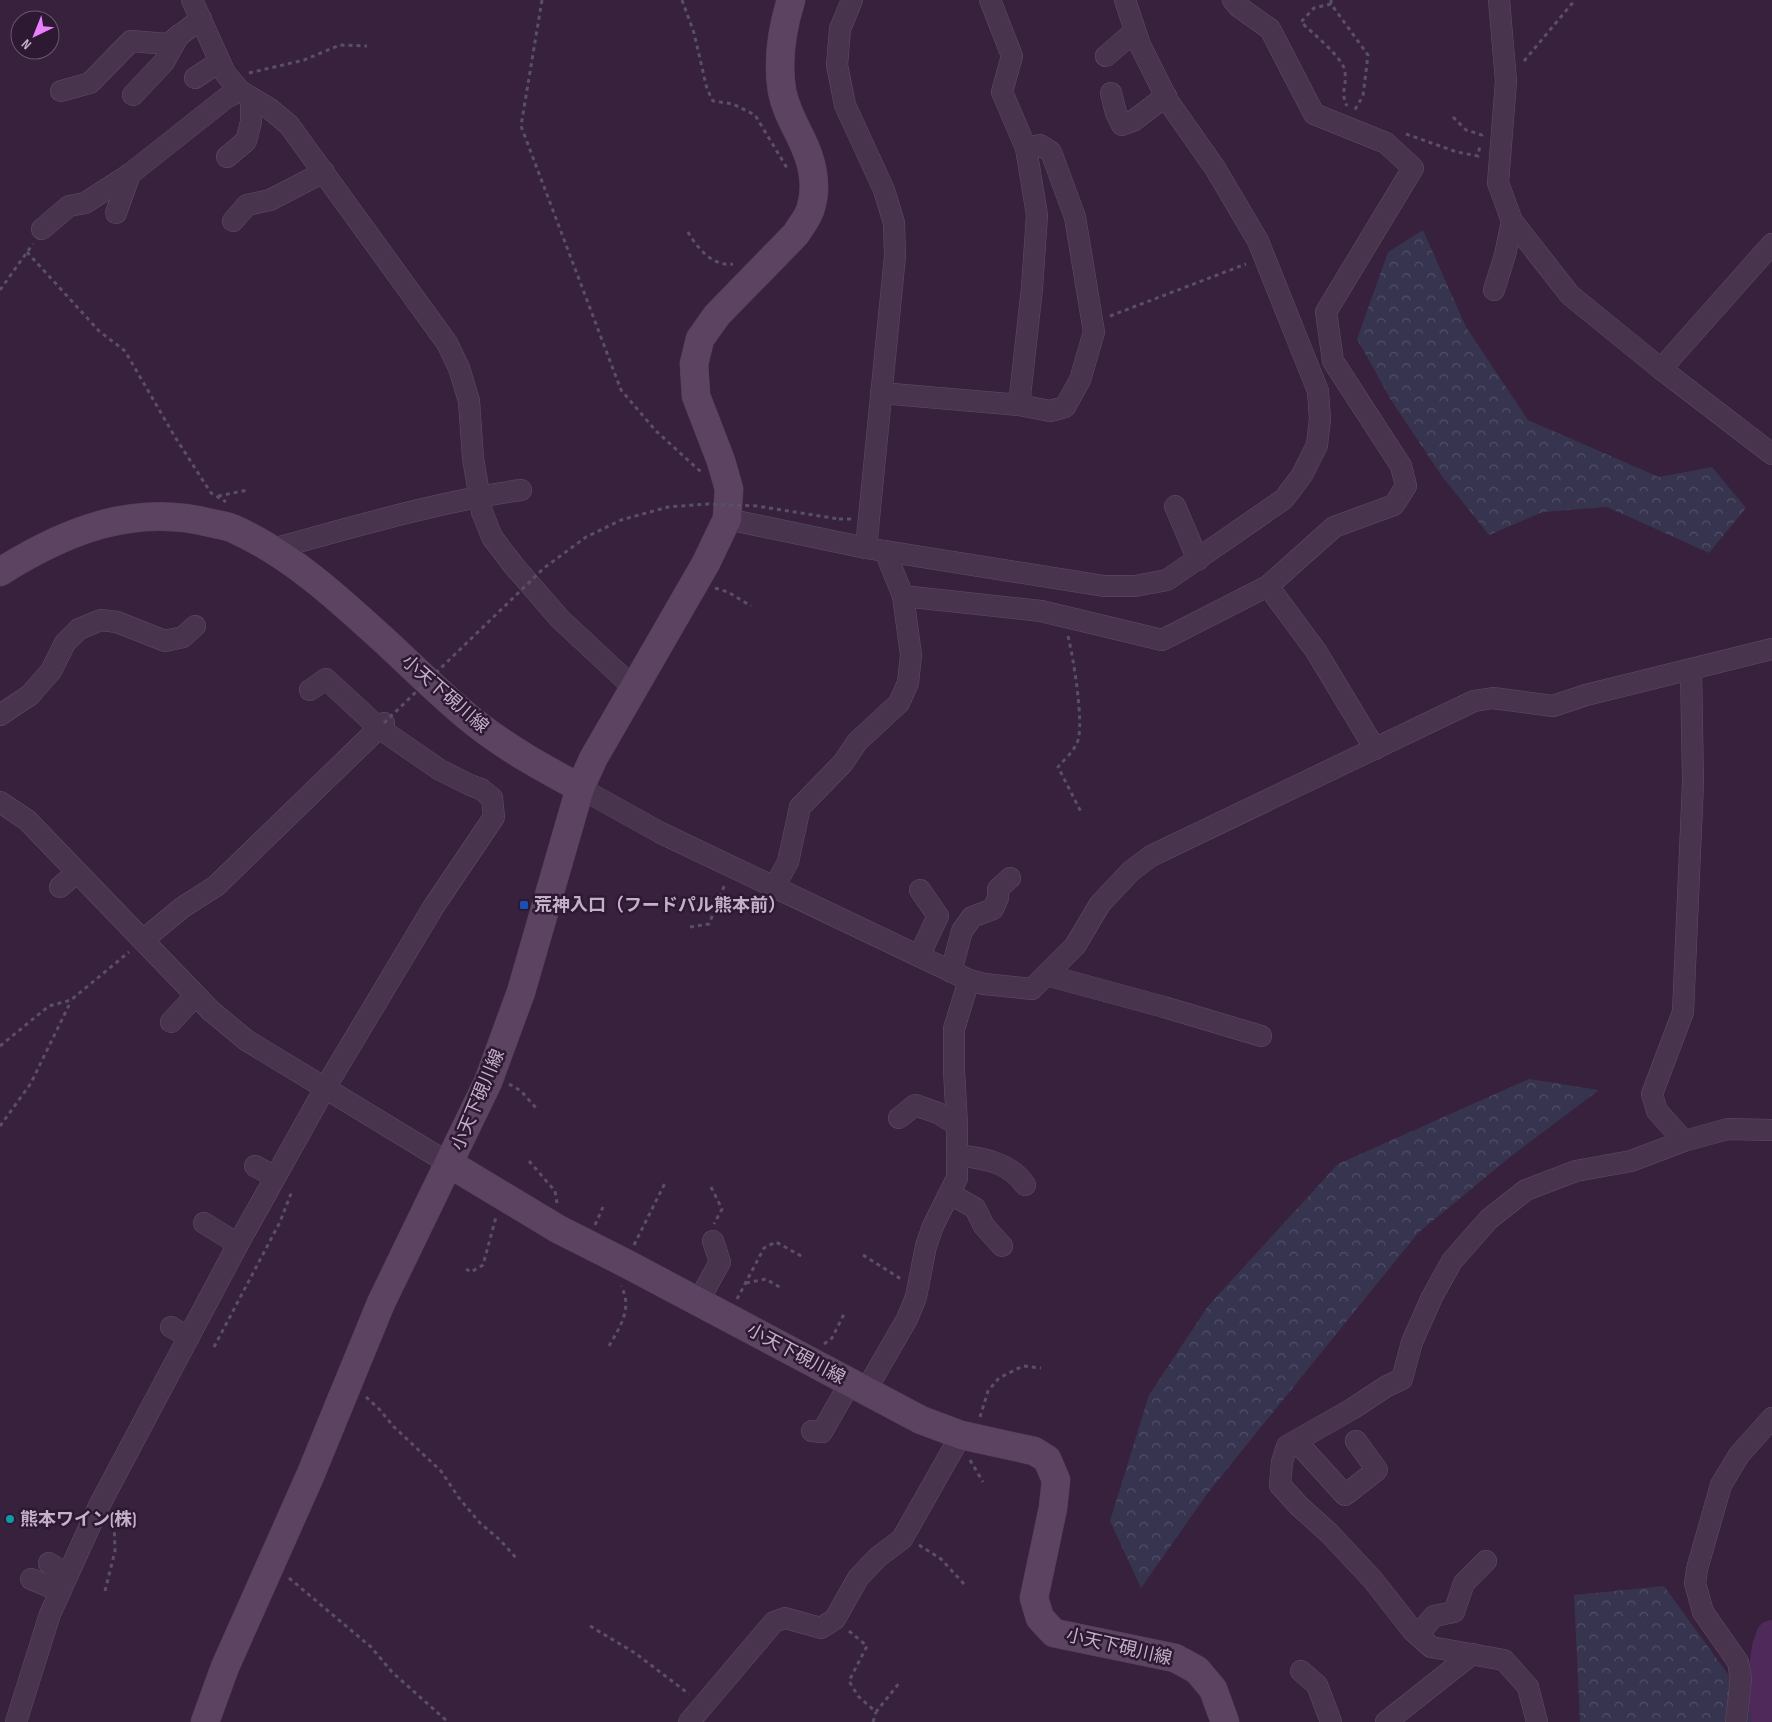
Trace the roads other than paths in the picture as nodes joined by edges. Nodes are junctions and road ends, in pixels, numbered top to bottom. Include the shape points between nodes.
1 (791, 0) edge
2 (852, 0) edge
3 (990, 0) edge
4 (1125, 0) edge
5 (1233, 0) edge
6 (1499, 0) edge
7 (196, 9) edge
8 (1135, 31) junction
9 (179, 35) junction
10 (1106, 56) dead end
11 (195, 78) dead end
12 (235, 82) junction
13 (61, 91) dead end
14 (1110, 93) dead end
15 (133, 96) dead end
16 (1166, 96) junction
17 (1026, 148) junction
18 (226, 157) dead end
19 (324, 172) junction
20 (130, 174) junction
21 (116, 213) dead end
22 (233, 221) dead end
23 (1512, 221) junction
24 (42, 229) road end
25 (1772, 244) edge
26 (1494, 290) dead end
27 (1661, 369) junction
28 (881, 393) junction
29 (1019, 405) junction
30 (1772, 454) edge
31 (521, 490) dead end
32 (479, 496) junction
33 (1175, 506) dead end
34 (728, 507) junction
35 (272, 549) junction
36 (876, 550) junction
37 (1198, 560) junction
38 (0, 572) edge
39 (1268, 586) junction
40 (903, 596) junction
41 (195, 626) dead end
42 (1772, 649) edge
43 (1691, 670) junction
44 (634, 688) junction
45 (310, 690) dead end
46 (0, 715) edge
47 (382, 726) junction
48 (1375, 749) junction
49 (580, 788) junction
50 (0, 802) edge
51 (77, 872) junction
52 (1010, 878) dead end
53 (60, 887) dead end
54 (774, 887) junction
55 (920, 890) dead end
56 (143, 940) junction
57 (918, 956) junction
58 (1046, 975) junction
59 (960, 976) junction
60 (196, 996) junction
61 (170, 1022) dead end
62 (1261, 1036) dead end
63 (324, 1088) junction
64 (898, 1118) dead end
65 (957, 1125) junction
66 (1772, 1130) edge
67 (1684, 1141) junction
68 (957, 1155) junction
69 (450, 1164) junction
70 (254, 1166) dead end
71 (284, 1183) junction
72 (1025, 1185) dead end
73 (948, 1195) junction
74 (204, 1223) dead end
75 (713, 1241) road end
76 (238, 1244) junction
77 (1002, 1246) dead end
78 (698, 1302) junction
79 (858, 1387) junction
80 (1772, 1418) edge
81 (812, 1431) dead end
82 (963, 1441) junction
83 (1296, 1441) junction
84 (1356, 1441) dead end
85 (1486, 1561) dead end
86 (49, 1563) dead end
87 (30, 1579) dead end
88 (64, 1583) junction
89 (1418, 1636) junction
90 (1472, 1654) junction
91 (1301, 1671) dead end
92 (16, 1722) edge
93 (205, 1722) edge
94 (688, 1722) edge
95 (1225, 1722) edge
96 (1331, 1722) edge
97 (1386, 1722) edge
98 (1537, 1722) edge
99 (1736, 1722) edge

1 - 34 main road via 784,22 780,66 782,91 788,114 806,149 814,180 811,207 796,234 717,315 700,339 694,364 696,396 721,461 729,489
2 - 28 street via 840,28 837,65 845,105 884,190 894,222 895,256
3 - 17 street via 1012,56 1002,92
4 - 8 street
5 - 39 street via 1270,29 1314,114 1386,143 1413,168 1326,312 1333,361 1401,466 1406,486 1394,505 1334,527
6 - 23 street via 1506,81 1498,183
7 - 9 street
7 - 12 street
8 - 10 street
8 - 16 street
9 - 13 street via 168,44 131,42 90,83
9 - 15 street via 164,62
11 - 12 street
12 - 18 street via 250,122 246,141
12 - 19 street via 289,125
12 - 20 street via 226,98
14 - 16 street via 1122,124 1133,121
16 - 37 street via 1215,168 1258,241 1318,391 1320,419 1317,445 1302,475 1284,499
17 - 29 street via 1037,215
17 - 29 street via 1040,145 1051,152 1075,217 1094,332 1080,380 1065,407 1050,411
19 - 22 street via 270,200 247,206
19 - 32 street via 447,343 459,368 469,401
20 - 21 street
20 - 24 street via 85,203 69,206
23 - 26 street
23 - 27 street via 1570,295
25 - 27 street
27 - 30 street
28 - 29 street
28 - 36 street
31 - 32 street
32 - 35 street
32 - 44 street via 492,536 514,566 560,619
33 - 37 street
34 - 36 street
34 - 44 main road via 706,563
35 - 38 main road, 小天下硯川線 via 234,529 188,517 138,516 100,524 60,538
35 - 49 main road, 小天下硯川線 via 304,571 474,722 520,756
36 - 37 street via 1104,586 1135,586 1167,580
36 - 40 street
39 - 40 street via 1162,640 1040,611
39 - 48 street via 1316,651
40 - 54 street via 911,655 908,683 899,703 857,742 838,768 800,807 788,862
41 - 46 street via 183,637 165,641 117,622 101,620 79,629 65,643 51,671 30,695
42 - 43 street
43 - 48 street via 1553,706 1493,698 1474,701
43 - 67 street via 1693,782 1683,1012 1652,1094 1657,1111
44 - 49 main road
45 - 47 street via 326,679
47 - 56 street via 216,886 183,907
47 - 63 street via 440,770 481,789 492,798 494,817 434,906
48 - 58 street via 1152,856 1131,870 1100,904 1075,946
49 - 54 street via 661,833
49 - 69 main road, 小天下硯川線 via 521,992 492,1072
50 - 51 street via 27,820
51 - 53 street
51 - 56 street
52 - 59 street via 998,889 993,909 972,917 962,932
54 - 57 street
55 - 57 street via 938,916
56 - 60 street
57 - 59 street
58 - 59 street via 1032,989 984,984
58 - 62 street
59 - 65 street via 954,1029
60 - 61 street
60 - 63 street via 246,1040
63 - 69 street
63 - 71 street
64 - 65 street via 915,1105 938,1113
65 - 68 street
66 - 67 street via 1728,1128
67 - 83 street via 1631,1161 1576,1171 1526,1190 1489,1219 1452,1262 1412,1342 1402,1379
68 - 72 street via 998,1163 1019,1175
68 - 73 street via 957,1178
69 - 78 main road, 小天下硯川線 via 559,1230
69 - 93 main road via 381,1302 310,1476 224,1666
70 - 71 street
71 - 76 street
73 - 77 street via 975,1208 984,1226
73 - 79 street via 926,1246 916,1297 907,1319
74 - 76 street
75 - 78 street via 720,1262
76 - 88 street via 180,1332
78 - 79 main road, 小天下硯川線
79 - 81 street via 822,1432
79 - 82 main road, 小天下硯川線
80 - 99 street via 1739,1455 1721,1484 1697,1569 1696,1583 1703,1612 1738,1662 1741,1679
82 - 94 street via 902,1539 858,1578 835,1619 821,1628 785,1618 774,1622
82 - 95 main road, 小天下硯川線 via 1034,1451 1047,1459 1056,1480 1034,1598 1040,1618 1054,1633 1175,1658 1197,1670 1213,1689
83 - 84 street via 1345,1495 1377,1470
83 - 89 street via 1287,1446 1280,1485 1373,1580
85 - 89 street via 1464,1583 1454,1612 1434,1616
86 - 88 street
87 - 88 street
88 - 92 street via 50,1614
89 - 90 street via 1431,1647
90 - 97 street
90 - 98 street via 1504,1660 1528,1686
91 - 96 street via 1317,1685

